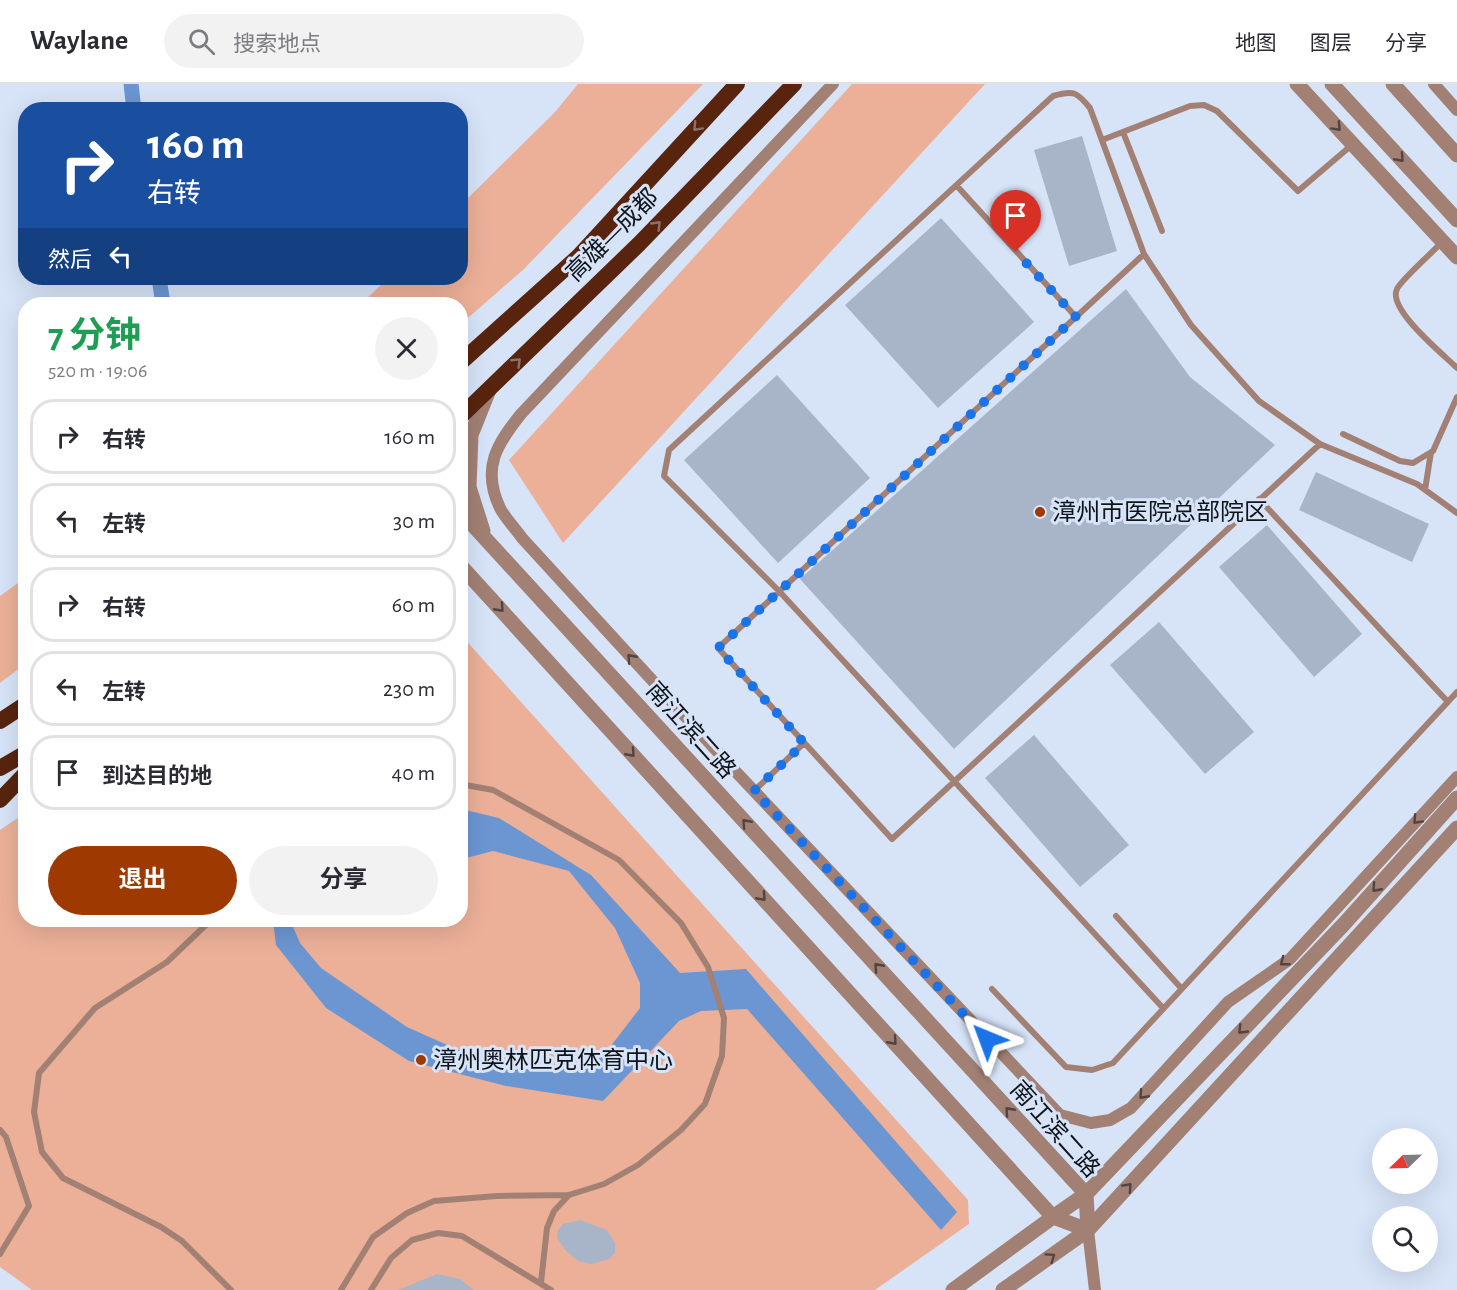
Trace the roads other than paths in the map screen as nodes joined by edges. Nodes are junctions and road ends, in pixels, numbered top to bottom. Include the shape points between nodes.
1 (737, 84) edge
2 (794, 84) edge
3 (833, 84) edge
4 (1297, 84) edge
5 (1332, 84) edge
6 (1393, 84) edge
7 (1434, 84) edge
8 (1457, 110) edge
9 (1123, 132) junction
10 (1102, 140) junction
11 (1353, 144) junction
12 (1457, 155) edge
13 (957, 186) junction
14 (1457, 220) edge
15 (1162, 231) dead end
16 (1443, 241) junction
17 (1457, 250) edge
18 (1144, 254) junction
19 (1457, 257) edge
20 (1457, 267) edge
21 (1076, 317) junction
22 (468, 356) edge
23 (1457, 368) edge
24 (490, 388) junction
25 (1457, 397) edge
26 (468, 409) edge
27 (1343, 434) dead end
28 (1320, 444) junction
29 (1431, 452) junction
30 (1425, 490) junction
31 (1260, 499) junction
32 (1457, 513) edge
33 (468, 519) edge
34 (484, 537) junction
35 (468, 574) edge
36 (779, 591) junction
37 (1457, 692) edge
38 (1448, 702) junction
39 (18, 709) edge
40 (0, 721) edge
41 (804, 743) junction
42 (18, 758) edge
43 (0, 768) edge
44 (1457, 777) edge
45 (18, 781) edge
46 (954, 781) junction
47 (468, 785) edge
48 (754, 791) junction
49 (1457, 798) edge
50 (0, 800) edge
51 (1457, 828) edge
52 (1116, 916) dead end
53 (203, 927) edge
54 (1181, 988) junction
55 (992, 989) dead end
56 (1163, 1008) junction
57 (0, 1130) edge
58 (1086, 1194) junction
59 (569, 1195) junction
60 (1053, 1217) junction
61 (1088, 1230) junction
62 (0, 1254) edge
63 (541, 1282) junction
64 (231, 1290) edge
65 (341, 1290) edge
66 (371, 1290) edge
67 (551, 1290) edge
68 (953, 1290) edge
69 (1003, 1290) edge
70 (1095, 1290) edge

1 -> 22 highway, 高雄—成都 via 579,256
24 -> 2 highway, 高雄—成都 via 639,244
48 -> 3 street via 522,538 500,507 490,470 501,439 521,414
4 -> 11 street
5 -> 14 street
6 - 12 street
7 - 8 street
9 - 10 lane
9 - 11 lane via 1190,106 1204,105 1217,111 1298,191
9 - 15 lane
10 - 13 lane via 1090,108 1080,96 1069,92 1053,96
10 - 18 lane
11 - 16 street
13 - 21 lane
13 - 36 lane via 669,450 664,476
16 - 17 street
16 - 19 street
16 - 20 street
16 - 23 lane via 1396,288 1395,302
18 - 21 lane
18 - 28 lane via 1191,325 1259,401
21 - 36 lane
24 - 26 highway, 高雄—成都
24 - 34 street, 南江滨二路 via 471,435 470,487
25 - 29 lane
27 - 29 lane via 1413,464
28 - 30 lane
28 - 31 lane
29 - 30 lane
30 - 32 lane
31 - 38 lane
31 - 46 lane
33 - 34 street, 南江滨二路
58 -> 34 street, 南江滨二路
35 -> 60 street
36 - 41 lane via 718,648
36 - 46 lane
37 - 38 lane
38 - 54 lane
39 - 40 highway
41 - 46 lane via 892,838
41 - 48 lane
42 - 43 highway
44 -> 48 street via 1290,959 1228,1002 1131,1108 1110,1120 1091,1124 1060,1115
45 - 50 highway
46 - 56 lane
47 - 59 lane via 493,790 619,860 681,923 708,967 724,1018 722,1056 705,1104 681,1130 638,1165 604,1184
49 -> 58 street via 1344,924
61 -> 51 street
52 - 54 lane
53 - 64 lane via 167,962 95,1008 39,1073 34,1112 42,1152 63,1178 161,1227 182,1241
54 - 56 lane
55 - 56 lane via 1066,1067 1092,1070 1113,1063
57 - 62 lane via 6,1137 28,1206
58 - 60 street
58 - 61 street, 南江滨二路
59 - 63 lane via 554,1211 547,1228
59 - 65 lane via 434,1201 407,1213 373,1237
60 - 61 street
60 - 68 street
69 -> 61 street
61 - 70 street
63 - 66 lane via 462,1236 438,1233 412,1240 391,1258
63 - 67 lane

